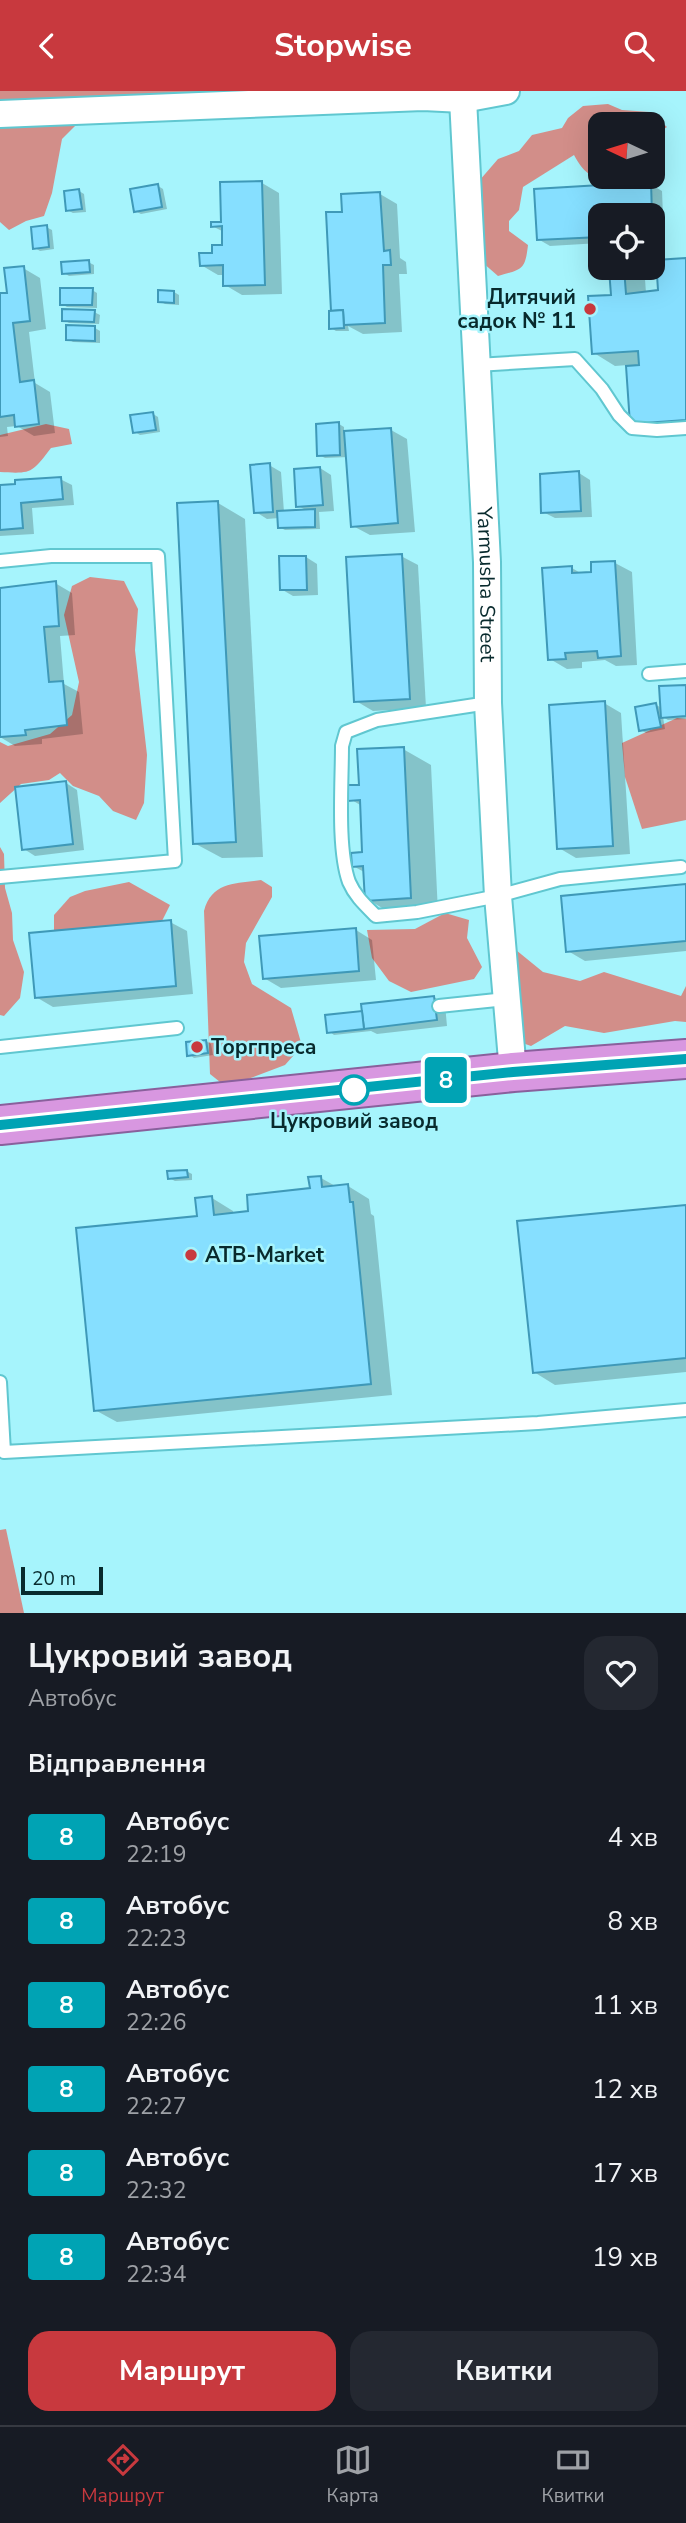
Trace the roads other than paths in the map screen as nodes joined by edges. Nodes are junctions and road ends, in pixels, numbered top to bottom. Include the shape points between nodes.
1 (506, 91) edge
2 (463, 99) junction
3 (0, 114) edge
4 (477, 365) junction
5 (686, 428) edge
6 (0, 561) edge
7 (686, 671) edge
8 (649, 674) dead end
9 (488, 703) junction
10 (681, 867) dead end
11 (0, 877) edge
12 (499, 896) junction
13 (506, 999) junction
14 (439, 1006) dead end
15 (177, 1028) dead end
16 (0, 1047) edge
17 (686, 1059) edge
18 (513, 1072) junction
19 (0, 1125) edge
20 (0, 1382) edge
21 (686, 1410) edge

1 - 2 street
2 - 3 street
2 - 4 street, Yarmusha Street
4 - 5 lane via 575,359 632,428
4 - 9 street, Yarmusha Street
6 - 11 lane via 158,555 175,861
7 - 8 lane
9 - 12 street, Yarmusha Street
9 - 12 lane via 377,719 346,732 342,746 344,861 360,901 376,916
10 - 12 lane via 560,879
12 - 13 street, Yarmusha Street
13 - 14 lane
13 - 18 street, Yarmusha Street
15 - 16 lane
17 - 18 highway
18 - 19 highway
20 - 21 lane via 4,1452 538,1423

